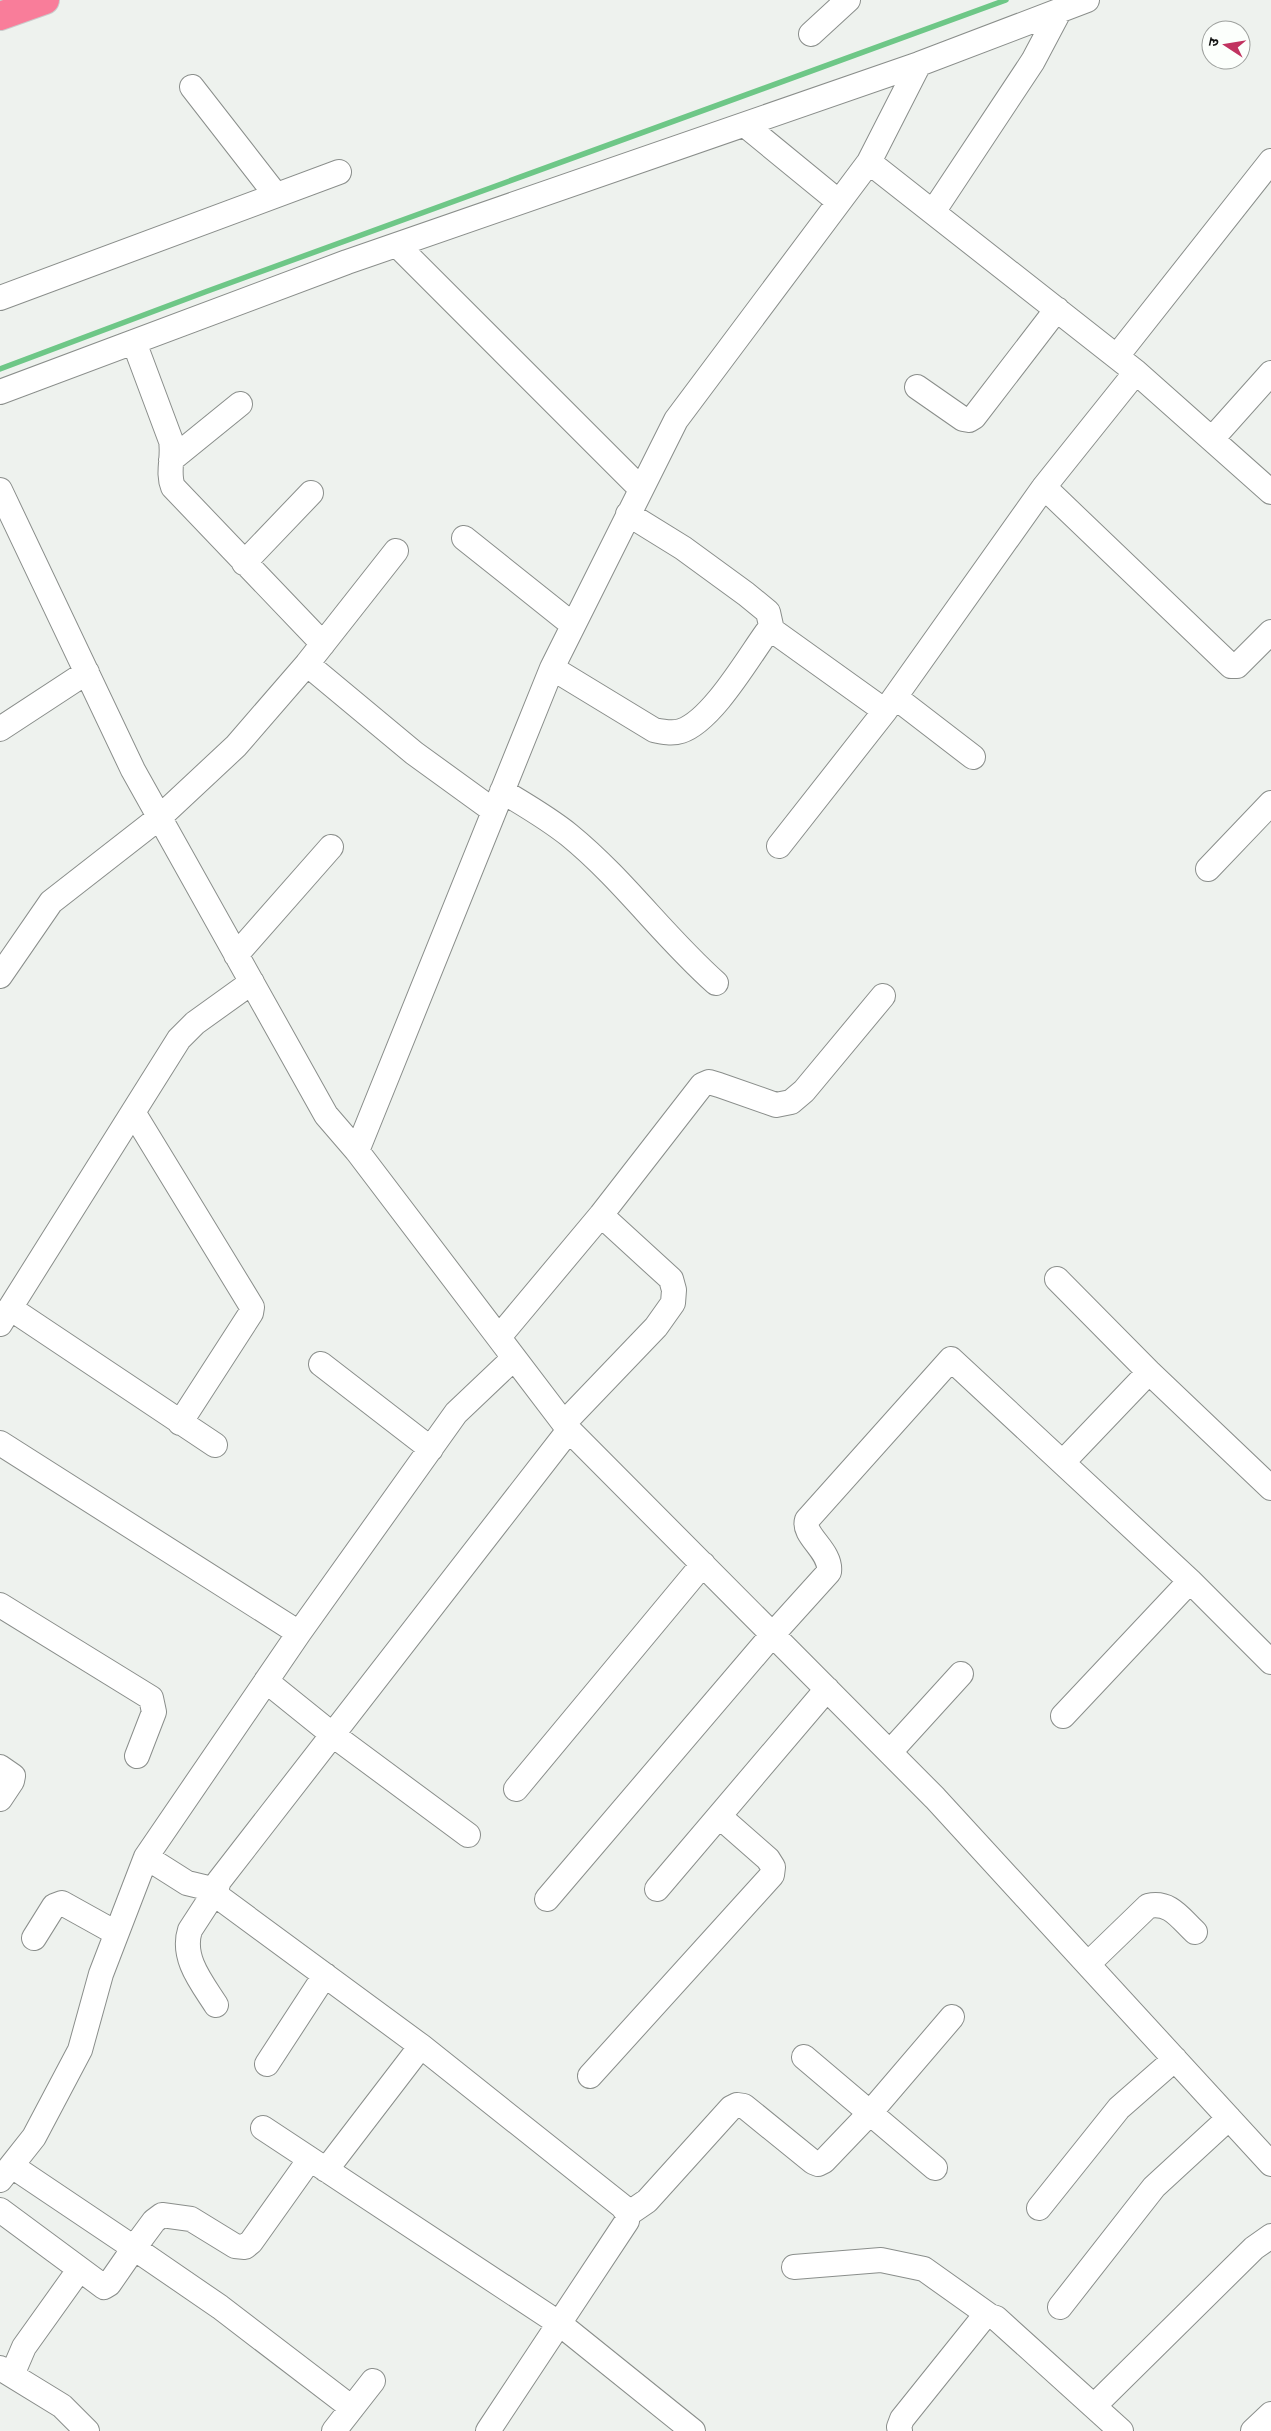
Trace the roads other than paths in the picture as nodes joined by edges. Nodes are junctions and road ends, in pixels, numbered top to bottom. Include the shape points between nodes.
1 (45, 0) edge
2 (848, 0) edge
3 (1087, 0) edge
4 (1060, 10) junction
5 (0, 16) edge
6 (811, 34) dead end
7 (919, 64) junction
8 (192, 87) dead end
9 (745, 125) junction
10 (869, 162) junction
11 (1271, 162) edge
12 (339, 172) dead end
13 (276, 195) junction
14 (839, 202) junction
15 (933, 212) junction
16 (397, 245) junction
17 (0, 298) edge
18 (1057, 309) junction
19 (134, 342) junction
20 (1117, 356) junction
21 (1136, 372) junction
22 (1271, 372) edge
23 (917, 387) dead end
24 (0, 392) edge
25 (240, 404) dead end
26 (1212, 439) junction
27 (171, 460) junction
28 (1267, 480) edge
29 (1044, 487) junction
30 (641, 489) junction
31 (0, 490) edge
32 (311, 493) dead end
33 (628, 514) junction
34 (464, 538) dead end
35 (396, 551) dead end
36 (244, 563) junction
37 (572, 626) junction
38 (772, 630) junction
39 (1271, 632) edge
40 (323, 644) junction
41 (307, 664) junction
42 (552, 668) junction
43 (86, 672) junction
44 (890, 704) junction
45 (0, 729) edge
46 (973, 757) dead end
47 (498, 801) junction
48 (1271, 803) edge
49 (160, 818) junction
50 (779, 846) dead end
51 (331, 847) dead end
52 (1208, 869) dead end
53 (236, 955) junction
54 (0, 976) edge
55 (252, 982) junction
56 (716, 983) dead end
57 (883, 996) dead end
58 (133, 1112) junction
59 (358, 1151) junction
60 (601, 1215) junction
61 (1056, 1279) dead end
62 (5, 1316) edge
63 (499, 1338) junction
64 (514, 1358) junction
65 (321, 1364) dead end
66 (1149, 1372) junction
67 (180, 1422) junction
68 (566, 1426) junction
69 (0, 1443) edge
70 (215, 1445) dead end
71 (431, 1449) junction
72 (1063, 1462) junction
73 (1271, 1488) edge
74 (703, 1564) junction
75 (1190, 1581) junction
76 (0, 1604) edge
77 (299, 1633) junction
78 (772, 1634) junction
79 (1271, 1662) edge
80 (961, 1674) dead end
81 (266, 1681) junction
82 (827, 1689) junction
83 (1063, 1716) dead end
84 (333, 1735) junction
85 (890, 1752) junction
86 (137, 1756) dead end
87 (0, 1767) edge
88 (516, 1790) dead end
89 (0, 1799) edge
90 (719, 1816) junction
91 (468, 1835) dead end
92 (146, 1858) junction
93 (656, 1889) dead end
94 (216, 1890) junction
95 (547, 1898) dead end
96 (1195, 1932) dead end
97 (116, 1933) junction
98 (34, 1938) dead end
99 (1088, 1964) junction
100 (325, 1975) junction
101 (216, 2005) dead end
102 (952, 2017) dead end
103 (421, 2046) junction
104 (804, 2057) dead end
105 (1175, 2059) junction
106 (267, 2064) dead end
107 (590, 2076) dead end
108 (869, 2114) junction
109 (1229, 2118) junction
110 (263, 2128) dead end
111 (1271, 2164) edge
112 (318, 2165) junction
113 (935, 2168) dead end
114 (6, 2173) edge
115 (1039, 2208) dead end
116 (0, 2210) edge
117 (628, 2214) junction
118 (1271, 2236) edge
119 (134, 2248) junction
120 (794, 2267) dead end
121 (79, 2270) junction
122 (1060, 2307) dead end
123 (990, 2316) junction
124 (560, 2324) junction
125 (6, 2372) edge
126 (373, 2381) dead end
127 (1094, 2406) junction
128 (352, 2408) junction
129 (1271, 2414) edge
130 (492, 2430) edge
131 (87, 2431) edge
132 (334, 2431) edge
133 (693, 2431) edge
134 (900, 2431) edge
135 (1121, 2431) edge
136 (1253, 2431) edge

1 - 5 highway
2 - 6 street
3 - 4 street
4 - 7 street
4 - 15 street via 1033,61
7 - 9 street
7 - 10 street
8 - 13 street
9 - 14 street
9 - 16 street
10 - 14 street
10 - 15 street
11 - 20 street
12 - 13 street
13 - 17 street
14 - 30 street via 676,420
15 - 18 street
16 - 19 street
16 - 30 street
18 - 20 street
18 - 23 street via 969,420
19 - 24 street
19 - 27 street via 172,441
20 - 21 street
21 - 26 street
21 - 29 street
22 - 26 street
25 - 27 street
26 - 28 street
27 - 36 street via 169,478 178,495
29 - 39 street via 1231,666 1237,666
29 - 44 street
30 - 33 street
31 - 43 street
32 - 36 street
33 - 37 street
33 - 38 street via 683,548 746,594 768,612
34 - 37 street
35 - 40 street
36 - 40 street
37 - 42 street
38 - 42 street via 767,632 707,714 680,732 654,730
38 - 44 street
40 - 41 street
41 - 47 street via 414,753
41 - 49 street via 236,746
42 - 47 street
43 - 45 street
43 - 49 street
44 - 46 street
44 - 50 street
47 - 56 street via 542,815 570,836 614,878 687,958
47 - 59 street
48 - 52 street
49 - 53 street
49 - 54 street via 51,902
51 - 53 street
53 - 55 street
55 - 58 street via 194,1023 179,1038
55 - 59 street via 326,1115
57 - 60 street via 804,1091 791,1102 776,1105 710,1082 702,1085
58 - 62 street
58 - 67 street via 252,1308 252,1313
59 - 63 street
60 - 63 street
60 - 68 street via 671,1279 673,1303 656,1327
61 - 66 street
62 - 67 street
63 - 64 street
64 - 68 street
64 - 71 street via 456,1413
65 - 71 street
66 - 72 street
66 - 73 street
67 - 70 street
68 - 74 street
68 - 84 street
69 - 77 street
71 - 77 street
72 - 75 street
72 - 78 street via 954,1361 948,1361 806,1520 806,1527 828,1558 829,1572
74 - 78 street
74 - 88 street
75 - 79 street
75 - 83 street
76 - 86 street via 152,1698 154,1712
77 - 81 street
78 - 82 street
78 - 95 street
80 - 85 street
81 - 84 street
81 - 92 street
82 - 85 street
82 - 90 street
84 - 91 street
84 - 94 street
85 - 99 street
87 - 89 street via 13,1776
90 - 93 street
90 - 107 street via 768,1859 773,1867 772,1875
92 - 94 street via 187,1883
92 - 97 street
94 - 100 street via 220,1898
94 - 101 street via 190,1930 188,1953 195,1972
96 - 99 street via 1169,1907 1159,1904 1148,1906
97 - 98 street via 62,1903 54,1906
97 - 114 street via 80,2050 34,2137
99 - 105 street
100 - 103 street
100 - 106 street
102 - 108 street
103 - 112 street
103 - 117 street
104 - 108 street
105 - 109 street
105 - 115 street via 1119,2108
108 - 113 street
108 - 117 street via 818,2164 744,2106 737,2105 730,2108 647,2201
109 - 111 street
109 - 122 street via 1154,2187
110 - 112 street
112 - 119 street via 245,2247 235,2246 191,2219 162,2215
112 - 124 street
114 - 119 street
116 - 121 street
117 - 124 street via 627,2221
118 - 127 street via 1254,2248
119 - 121 street via 104,2287
119 - 128 street via 220,2307
120 - 123 street via 881,2260 924,2270
121 - 125 street
123 - 127 street
123 - 134 street via 983,2318 902,2419
124 - 130 street
124 - 133 street
125 - 131 street via 62,2406
126 - 128 street
127 - 135 street
128 - 132 street
129 - 136 street

